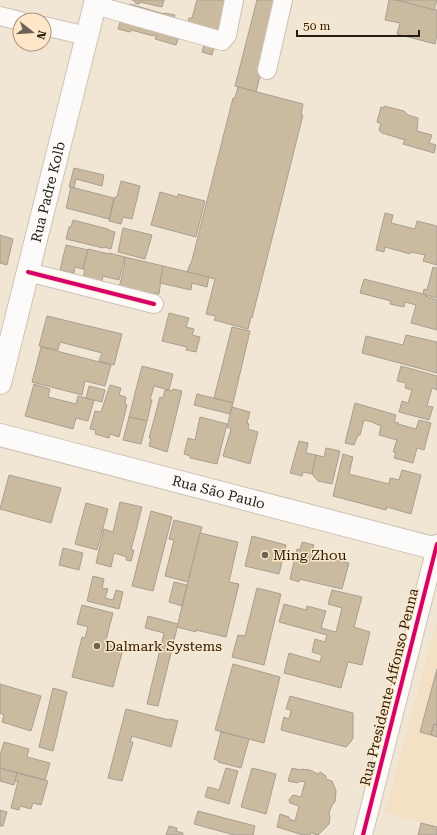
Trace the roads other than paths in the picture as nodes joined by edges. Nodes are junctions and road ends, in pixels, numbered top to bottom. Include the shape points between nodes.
1 (234, 0) edge
2 (284, 0) edge
3 (95, 3) edge
4 (0, 16) edge
5 (12, 19) edge
6 (52, 28) edge
7 (87, 36) junction
8 (267, 70) dead end
9 (28, 272) junction
10 (154, 304) dead end
11 (0, 383) edge
12 (0, 435) edge
13 (437, 547) edge
14 (363, 835) edge

1 - 3 street via 228,35 222,41
2 - 8 street
3 - 7 main road, Rua Padre Kolb
4 - 5 street
6 - 7 street
7 - 9 main road, Rua Padre Kolb
9 - 10 street
9 - 11 main road, Rua Padre Kolb
12 - 13 main road, Rua São Paulo
13 - 14 street, Rua Presidente Affonso Penna

